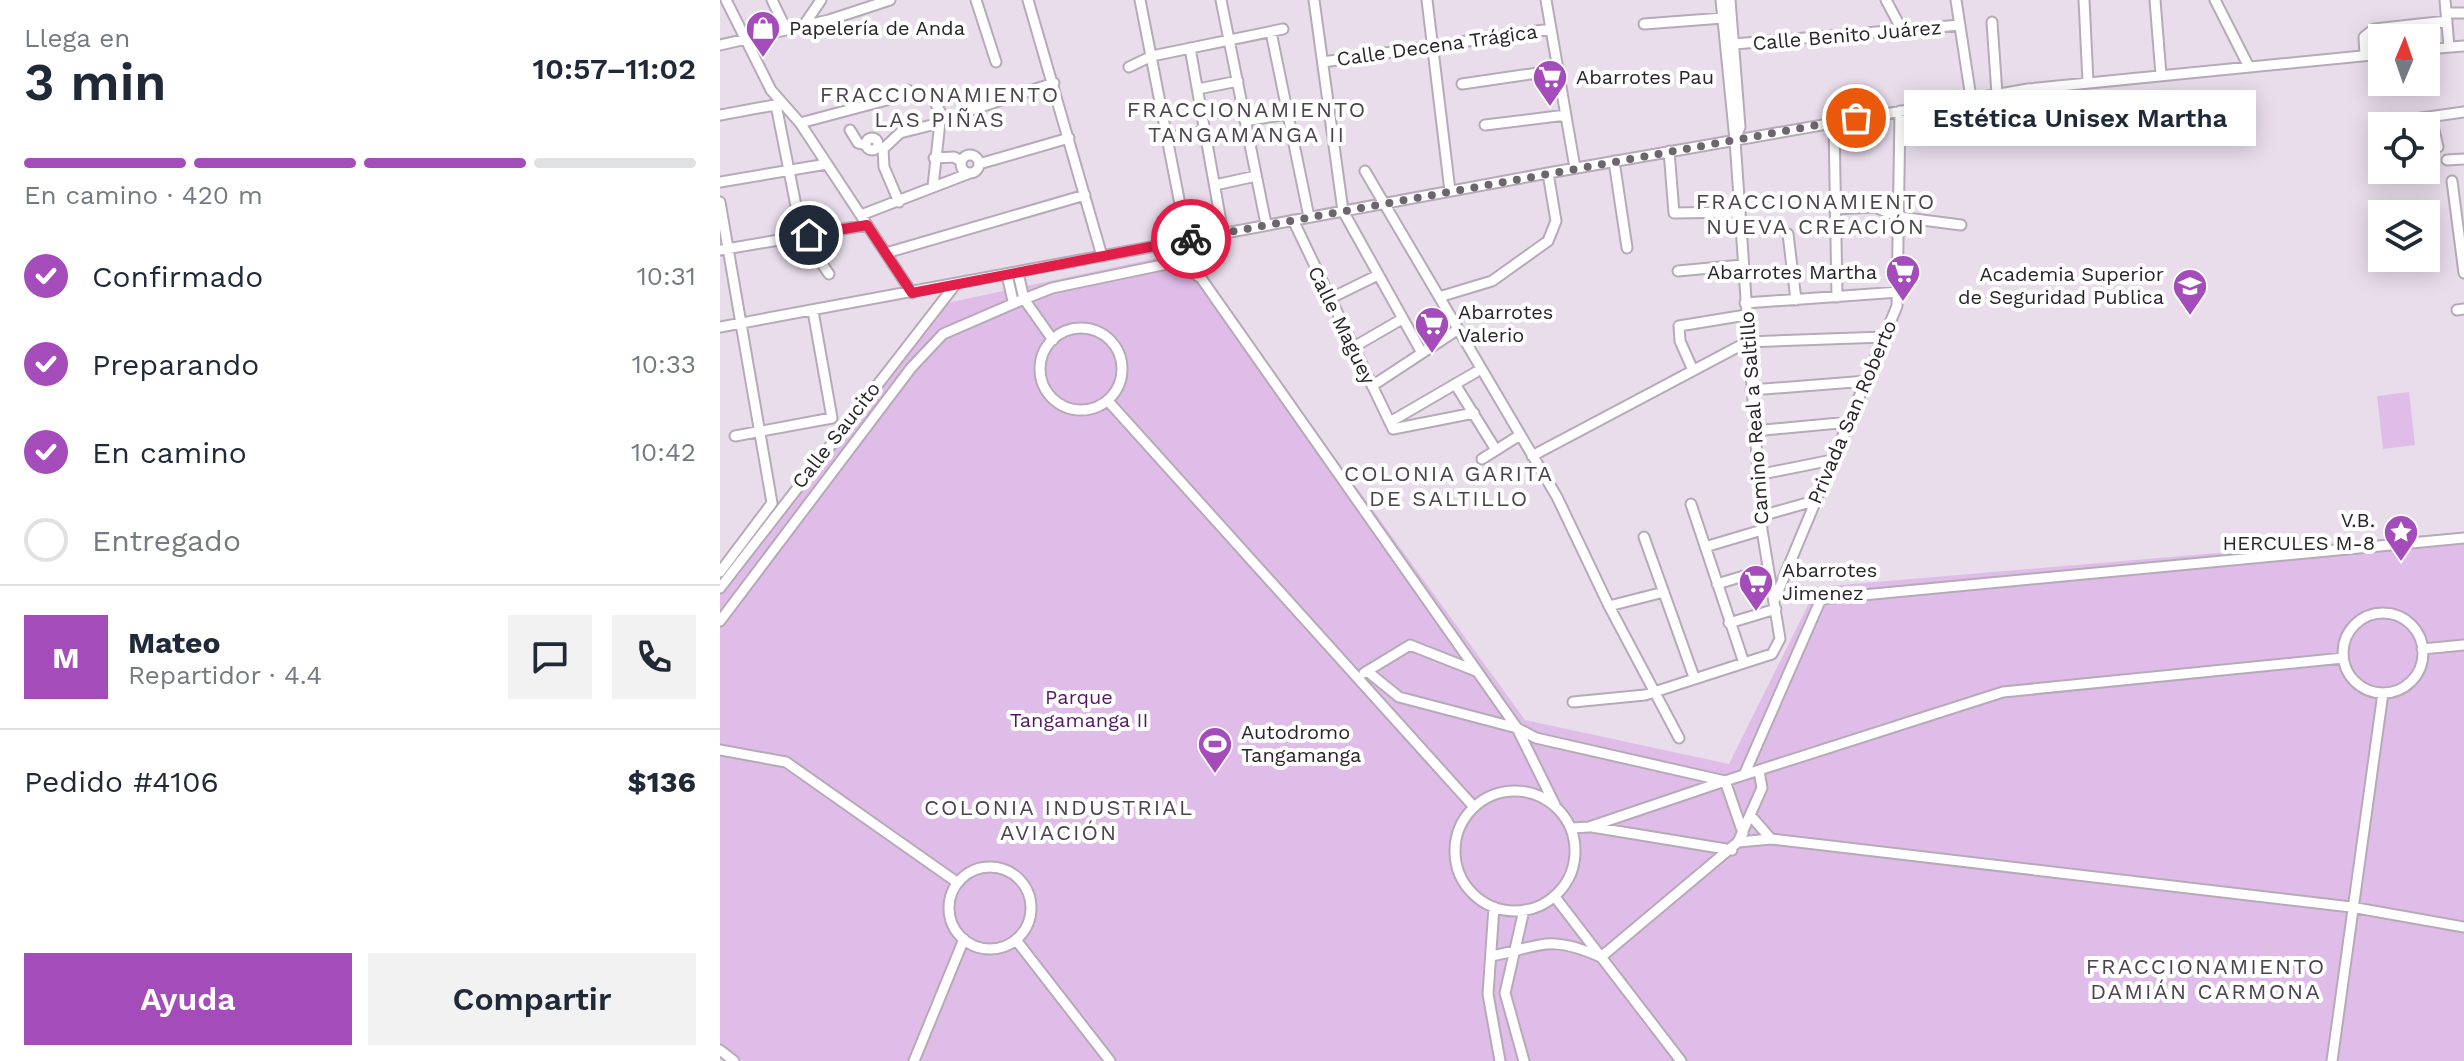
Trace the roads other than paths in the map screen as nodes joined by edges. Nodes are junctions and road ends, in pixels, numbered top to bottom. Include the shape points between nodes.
1 (726, 0) edge
2 (772, 0) edge
3 (890, 0) edge
4 (976, 0) edge
5 (1028, 0) edge
6 (1140, 0) edge
7 (1221, 0) edge
8 (1314, 0) edge
9 (1427, 0) edge
10 (1546, 0) edge
11 (1721, 0) edge
12 (1730, 0) edge
13 (1886, 0) edge
14 (1956, 0) edge
15 (2084, 0) edge
16 (2155, 0) edge
17 (2215, 0) edge
18 (2445, 0) edge
19 (820, 1) edge
20 (2464, 13) edge
21 (2447, 17) junction
22 (1723, 18) junction
23 (1992, 22) dead end
24 (1644, 24) dead end
25 (804, 25) junction
26 (1960, 25) junction
27 (786, 29) junction
28 (1283, 29) dead end
29 (1551, 29) junction
30 (1902, 30) junction
31 (1271, 32) junction
32 (1229, 39) junction
33 (746, 40) junction
34 (1734, 44) junction
35 (720, 45) edge
36 (2464, 46) edge
37 (2449, 47) junction
38 (1190, 48) junction
39 (1433, 48) junction
40 (2440, 48) edge
41 (2365, 55) junction
42 (2368, 55) edge
43 (1152, 56) junction
44 (996, 62) dead end
45 (1323, 62) junction
46 (1129, 67) dead end
47 (2249, 67) junction
48 (1558, 70) junction
49 (2161, 75) junction
50 (1238, 81) junction
51 (2088, 82) junction
52 (1054, 83) junction
53 (1462, 84) dead end
54 (1198, 89) junction
55 (908, 90) dead end
56 (1997, 94) junction
57 (931, 96) dead end
58 (1971, 98) junction
59 (1949, 102) junction
60 (778, 105) junction
61 (1329, 107) junction
62 (971, 110) dead end
63 (1900, 111) junction
64 (2464, 112) edge
65 (1288, 114) junction
66 (720, 115) edge
67 (1566, 115) junction
68 (2440, 116) edge
69 (1245, 121) junction
70 (1834, 122) junction
71 (800, 123) junction
72 (940, 123) junction
73 (1485, 125) dead end
74 (850, 130) dead end
75 (1205, 130) junction
76 (1952, 132) dead end
77 (1069, 138) junction
78 (1168, 138) junction
79 (1735, 140) junction
80 (880, 148) junction
81 (1669, 151) junction
82 (934, 158) junction
83 (2464, 159) edge
84 (2447, 160) dead end
85 (961, 161) junction
86 (1614, 161) junction
87 (827, 164) junction
88 (979, 164) junction
89 (1575, 168) junction
90 (788, 171) junction
91 (1365, 171) dead end
92 (970, 173) junction
93 (1548, 173) junction
94 (1256, 176) junction
95 (2452, 181) dead end
96 (720, 182) edge
97 (1215, 185) junction
98 (933, 186) junction
99 (1450, 191) junction
100 (1085, 195) junction
101 (720, 202) edge
102 (899, 202) junction
103 (1382, 204) junction
104 (1898, 204) junction
105 (1875, 207) junction
106 (1834, 209) junction
107 (1343, 211) junction
108 (1738, 212) junction
109 (861, 215) junction
110 (1309, 217) junction
111 (1899, 217) junction
112 (1293, 220) junction
113 (1266, 224) junction
114 (867, 225) junction
115 (1961, 225) dead end
116 (1223, 233) junction
117 (1788, 234) dead end
118 (805, 236) junction
119 (1187, 240) junction
120 (1627, 248) dead end
121 (725, 250) edge
122 (886, 253) junction
123 (2462, 253) edge
124 (1102, 256) junction
125 (1742, 265) junction
126 (1678, 271) dead end
127 (1018, 273) junction
128 (2464, 273) edge
129 (829, 274) dead end
130 (1007, 275) junction
131 (1376, 276) junction
132 (955, 285) junction
133 (927, 290) junction
134 (1899, 292) junction
135 (912, 293) junction
136 (1439, 297) junction
137 (1837, 297) junction
138 (1329, 299) junction
139 (1018, 300) junction
140 (1796, 300) junction
141 (1745, 303) junction
142 (937, 305) junction
143 (813, 311) junction
144 (1746, 315) junction
145 (1402, 319) junction
146 (742, 323) junction
147 (720, 327) edge
148 (1457, 330) junction
149 (1884, 337) junction
150 (1053, 340) junction
151 (1747, 342) junction
152 (1352, 348) junction
153 (1422, 353) junction
154 (1692, 368) junction
155 (1476, 372) dead end
156 (1867, 381) junction
157 (1455, 384) junction
158 (1372, 386) junction
159 (1751, 390) junction
160 (1108, 401) junction
161 (1474, 413) junction
162 (1850, 422) junction
163 (1392, 426) junction
164 (762, 431) junction
165 (1754, 431) junction
166 (1520, 435) junction
167 (735, 436) dead end
168 (1496, 450) junction
169 (1532, 456) junction
170 (1482, 459) dead end
171 (1832, 460) junction
172 (1757, 475) junction
173 (1814, 501) junction
174 (1691, 504) dead end
175 (1761, 516) junction
176 (1762, 530) junction
177 (1644, 537) dead end
178 (2464, 538) edge
179 (1705, 547) junction
180 (1767, 569) junction
181 (720, 572) edge
182 (1717, 584) junction
183 (720, 588) edge
184 (1664, 592) junction
185 (1775, 605) junction
186 (1609, 606) junction
187 (720, 621) edge
188 (1729, 623) junction
189 (2464, 645) edge
190 (2422, 649) junction
191 (2343, 658) junction
192 (1744, 663) junction
193 (1476, 671) junction
194 (1362, 674) junction
195 (1694, 677) junction
196 (1654, 693) junction
197 (2383, 693) junction
198 (1573, 702) dead end
199 (1517, 728) junction
200 (1679, 738) dead end
201 (720, 750) edge
202 (1759, 771) junction
203 (1744, 775) junction
204 (1725, 781) junction
205 (1555, 805) junction
206 (1474, 807) junction
207 (1751, 816) junction
208 (1589, 827) junction
209 (1572, 828) junction
210 (1771, 839) junction
211 (1738, 842) junction
212 (958, 883) junction
213 (1555, 897) junction
214 (1494, 907) junction
215 (2351, 907) junction
216 (1524, 910) junction
217 (2464, 927) edge
218 (964, 939) junction
219 (1016, 940) junction
220 (1512, 952) junction
221 (1491, 956) junction
222 (1601, 957) junction
223 (720, 1050) edge
224 (734, 1061) edge
225 (914, 1061) edge
226 (1110, 1061) edge
227 (1500, 1061) edge
228 (1524, 1061) edge
229 (1681, 1061) edge
230 (2332, 1061) edge

1 - 33 street
2 - 27 street
3 - 25 street
4 - 44 street
5 - 52 street
6 - 43 street
7 - 32 street
8 - 45 street
9 - 39 street
10 - 29 street
11 - 22 street, Camino Real a Saltillo
12 - 34 street, Camino Real a Saltillo
13 - 30 street
14 - 26 street
15 - 51 street
16 - 49 street
17 - 47 street
18 - 21 street
19 - 25 street
20 - 21 street
21 - 37 street
21 - 41 street via 2368,32
22 - 24 street
22 - 79 street, Camino Real a Saltillo
23 - 56 street
25 - 27 street
26 - 30 street, Calle Benito Juárez
26 - 58 street
27 - 33 street
28 - 31 street
29 - 39 street, Calle Decena Trágica
29 - 48 street
30 - 34 street, Calle Benito Juárez
31 - 32 street
31 - 65 street
32 - 38 street
32 - 50 street
33 - 35 street
33 - 60 street
34 - 79 street, Camino Real a Saltillo via 1740,127
36 - 37 street
37 - 40 street
38 - 43 street
38 - 54 street
39 - 45 street, Calle Decena Trágica
39 - 99 street
41 - 42 street
41 - 47 street
43 - 46 street
43 - 78 street
45 - 61 street
47 - 49 street
48 - 53 street
48 - 67 street
49 - 51 street
50 - 54 street
50 - 69 street
51 - 56 street
52 - 62 street
52 - 77 street
54 - 75 street
55 - 71 street
56 - 58 street
57 - 72 street via 938,103
58 - 59 street
59 - 63 street
59 - 76 street
60 - 66 street
60 - 71 street
60 - 90 street
61 - 65 street
61 - 107 street
63 - 70 street
63 - 104 street, Privada San Roberto
64 - 68 street
65 - 69 street
65 - 110 street
67 - 73 street
67 - 89 street
69 - 94 street
70 - 79 street
70 - 106 street
71 - 87 street
72 - 80 street via 900,133
72 - 82 street
74 - 80 street via 858,143 866,145 872,138
75 - 78 street
75 - 97 street
77 - 88 street
77 - 100 street
78 - 119 street
79 - 81 street
79 - 108 street, Camino Real a Saltillo
80 - 102 street
81 - 86 street
81 - 108 street via 1674,213
82 - 85 street
82 - 98 street
83 - 84 street
85 - 88 street via 972,155
85 - 92 street
86 - 89 street
86 - 120 street
87 - 90 street
87 - 109 street
88 - 92 street
89 - 93 street
90 - 96 street
90 - 118 street
91 - 103 street
92 - 98 street
93 - 99 street
93 - 136 street via 1556,221 1548,241 1492,281
94 - 97 street
94 - 113 street
95 - 123 street
97 - 116 street
98 - 102 street
99 - 103 street
100 - 122 street
100 - 124 street
101 - 121 street
102 - 109 street
103 - 107 street
103 - 136 street
104 - 105 street
104 - 111 street, Privada San Roberto
105 - 106 street
105 - 111 street
106 - 137 street
107 - 110 street
107 - 131 street
108 - 125 street, Camino Real a Saltillo
109 - 114 street
110 - 112 street
111 - 115 street
111 - 134 street, Privada San Roberto
112 - 113 street
112 - 138 street, Calle Maguey
113 - 116 street
114 - 118 street
114 - 122 street
116 - 119 street
117 - 140 street
118 - 121 street
118 - 129 street
119 - 124 street
121 - 146 street
122 - 135 street
123 - 128 street
124 - 127 street
125 - 126 street
125 - 141 street, Camino Real a Saltillo
127 - 130 street
127 - 139 street
130 - 132 street
130 - 139 street
131 - 138 street
131 - 145 street
132 - 133 street
132 - 142 street, Calle Saucito
133 - 135 street
133 - 142 street via 936,296
134 - 137 street
134 - 149 street, Privada San Roberto
135 - 143 street
136 - 148 street
137 - 140 street
138 - 152 street, Calle Maguey
139 - 150 street
139 - 187 street via 943,334 911,368
139 - 193 street via 1167,264 1201,278
140 - 141 street
141 - 144 street, Camino Real a Saltillo
142 - 183 street, Calle Saucito
143 - 146 street
143 - 164 street via 832,418
144 - 151 street, Camino Real a Saltillo
144 - 154 street via 1679,326
145 - 152 street
145 - 153 street
146 - 147 street
146 - 164 street
148 - 153 street
148 - 166 street
149 - 151 street
149 - 156 street, Privada San Roberto
150 - 160 street via 1040,372 1055,401 1082,411
150 - 160 street via 1072,329 1092,329 1115,345 1123,372
151 - 154 street
151 - 159 street, Camino Real a Saltillo
152 - 158 street, Calle Maguey
153 - 158 street
154 - 169 street
155 - 157 street
156 - 159 street
156 - 162 street, Privada San Roberto
157 - 161 street
157 - 163 street
158 - 163 street, Calle Maguey
159 - 165 street, Camino Real a Saltillo
160 - 194 street
161 - 163 street
161 - 168 street
162 - 165 street
162 - 171 street, Privada San Roberto
164 - 167 street
164 - 181 street via 772,503
165 - 172 street, Camino Real a Saltillo
166 - 168 street
166 - 169 street
168 - 170 street
169 - 186 street
171 - 172 street
171 - 173 street, Privada San Roberto
172 - 175 street, Camino Real a Saltillo
173 - 175 street
173 - 185 street, Privada San Roberto
174 - 179 street
175 - 176 street, Camino Real a Saltillo
176 - 179 street
176 - 180 street, Camino Real a Saltillo
177 - 184 street
178 - 203 street via 1821,599
179 - 182 street
180 - 182 street
180 - 185 street, Camino Real a Saltillo
182 - 188 street
184 - 186 street
184 - 195 street
185 - 188 street
185 - 192 street, Camino Real a Saltillo via 1778,647
186 - 196 street
188 - 192 street
189 - 190 street
190 - 191 street via 2405,620 2378,613 2353,625
190 - 197 street via 2414,678
191 - 197 street via 2357,684
191 - 202 street via 2003,692
192 - 195 street
193 - 194 street via 1410,645
193 - 199 street
194 - 199 street via 1399,697
194 - 206 street
195 - 196 street
196 - 198 street
196 - 200 street
197 - 215 street
199 - 204 street via 1536,738
199 - 205 street
201 - 212 street via 786,762
202 - 203 street
202 - 207 street via 1762,788
203 - 204 street
204 - 208 street
204 - 211 street
205 - 206 street via 1514,790
205 - 209 street
206 - 214 street via 1459,830 1456,861 1469,890
207 - 210 street
207 - 211 street
208 - 209 street
208 - 211 street
209 - 213 street via 1575,860
210 - 211 street
210 - 215 street
211 - 222 street
212 - 218 street via 950,914
212 - 219 street via 990,867 1015,875 1032,906
213 - 216 street
213 - 222 street
214 - 216 street
214 - 221 street
215 - 217 street
215 - 230 street
216 - 220 street
218 - 219 street via 986,949
218 - 225 street
219 - 226 street
220 - 221 street
220 - 222 street via 1537,942 1567,943
220 - 228 street via 1505,993
221 - 227 street via 1488,994
222 - 229 street
223 - 224 street

